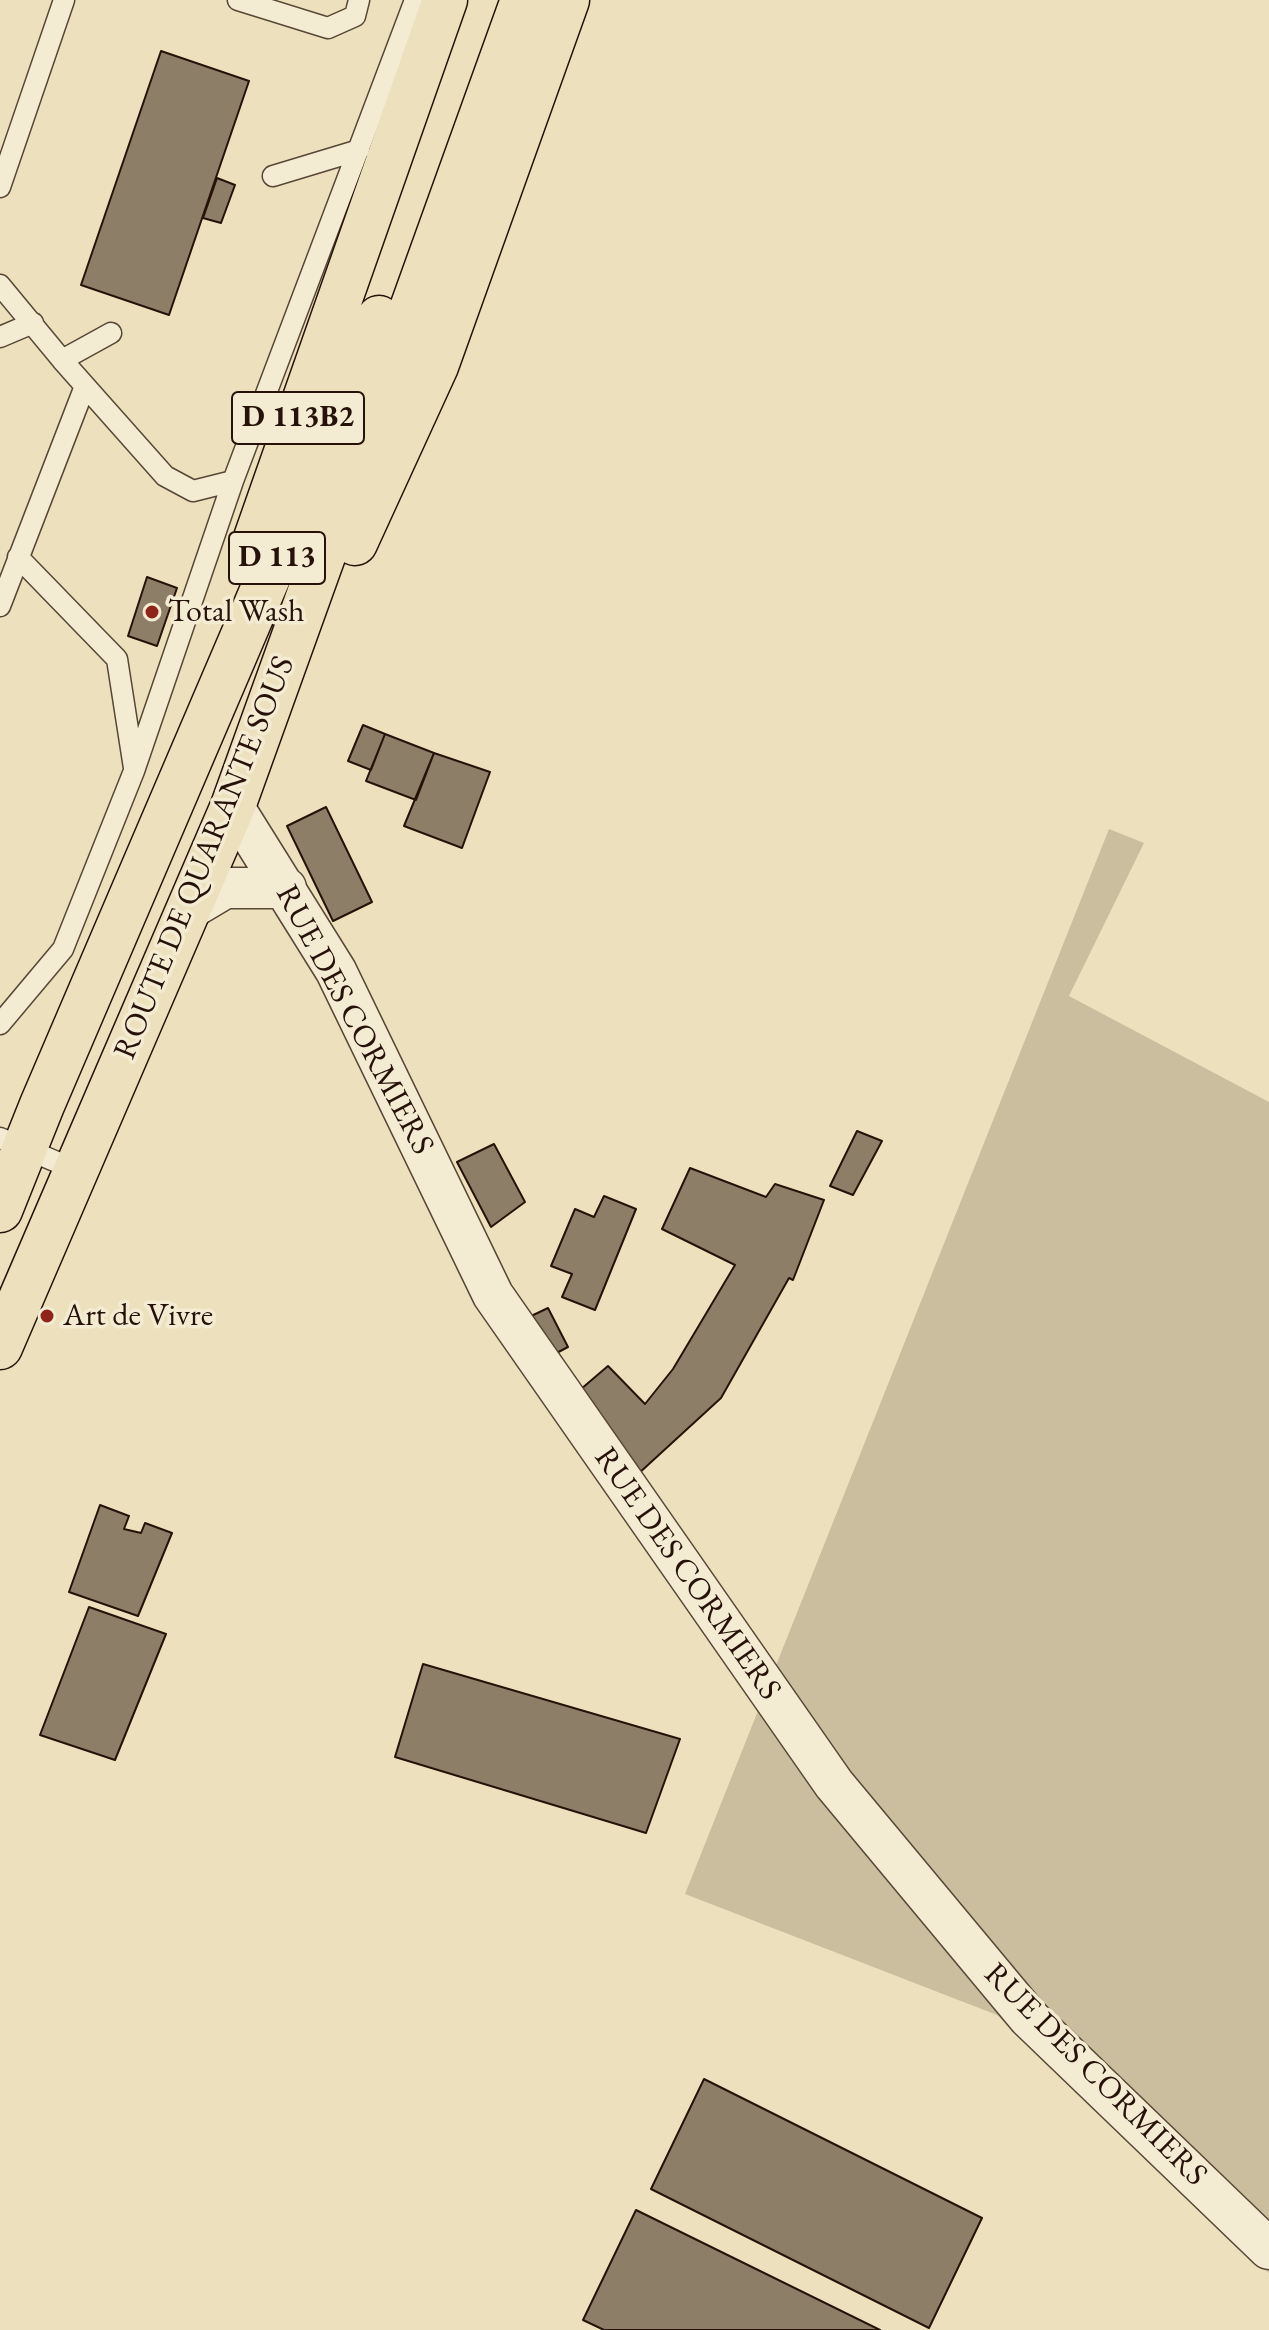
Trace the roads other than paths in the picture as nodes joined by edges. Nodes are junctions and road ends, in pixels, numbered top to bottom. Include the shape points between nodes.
1 (64, 0) edge
2 (238, 0) edge
3 (359, 0) edge
4 (415, 0) edge
5 (445, 0) edge
6 (493, 0) edge
7 (523, 0) edge
8 (567, 0) edge
9 (260, 4) edge
10 (359, 150) junction
11 (273, 176) dead end
12 (0, 187) edge
13 (0, 285) edge
14 (33, 323) junction
15 (111, 333) dead end
16 (0, 337) edge
17 (62, 360) junction
18 (85, 386) junction
19 (233, 481) junction
20 (18, 557) junction
21 (0, 606) edge
22 (134, 771) junction
23 (233, 806) junction
24 (157, 839) junction
25 (286, 888) junction
26 (188, 910) junction
27 (0, 1024) edge
28 (8, 1152) edge
29 (76, 1170) junction
30 (0, 1210) edge
31 (0, 1347) edge
32 (1269, 2249) edge

1 - 12 lane
2 - 9 lane
3 - 9 lane via 355,16 328,28
4 - 10 lane
5 - 24 main road, D 113B2
6 - 24 main road, ROUTE DE QUARANTE SOUS / D 113 via 396,278
7 - 23 main road, ROUTE DE QUARANTE SOUS / D 113
8 - 23 main road via 436,366
10 - 11 lane
10 - 19 lane
13 - 14 lane
14 - 16 lane
14 - 17 lane
15 - 17 lane
17 - 18 lane
18 - 19 lane via 165,476 193,491
18 - 20 lane
19 - 22 lane
20 - 21 lane
20 - 22 lane via 117,659
22 - 27 lane via 63,949
23 - 25 street, RUE DES CORMIERS
23 - 26 main road, ROUTE DE QUARANTE SOUS / D 113
24 - 28 main road, ROUTE DE QUARANTE SOUS / D 113
25 - 26 street via 225,888
25 - 32 street, RUE DES CORMIERS via 336,971 493,1295 834,1784 1028,2017
26 - 29 main road, ROUTE DE QUARANTE SOUS / D 113
28 - 29 lane
28 - 30 main road, ROUTE DE QUARANTE SOUS / D 113
29 - 31 main road, ROUTE DE QUARANTE SOUS / D 113

